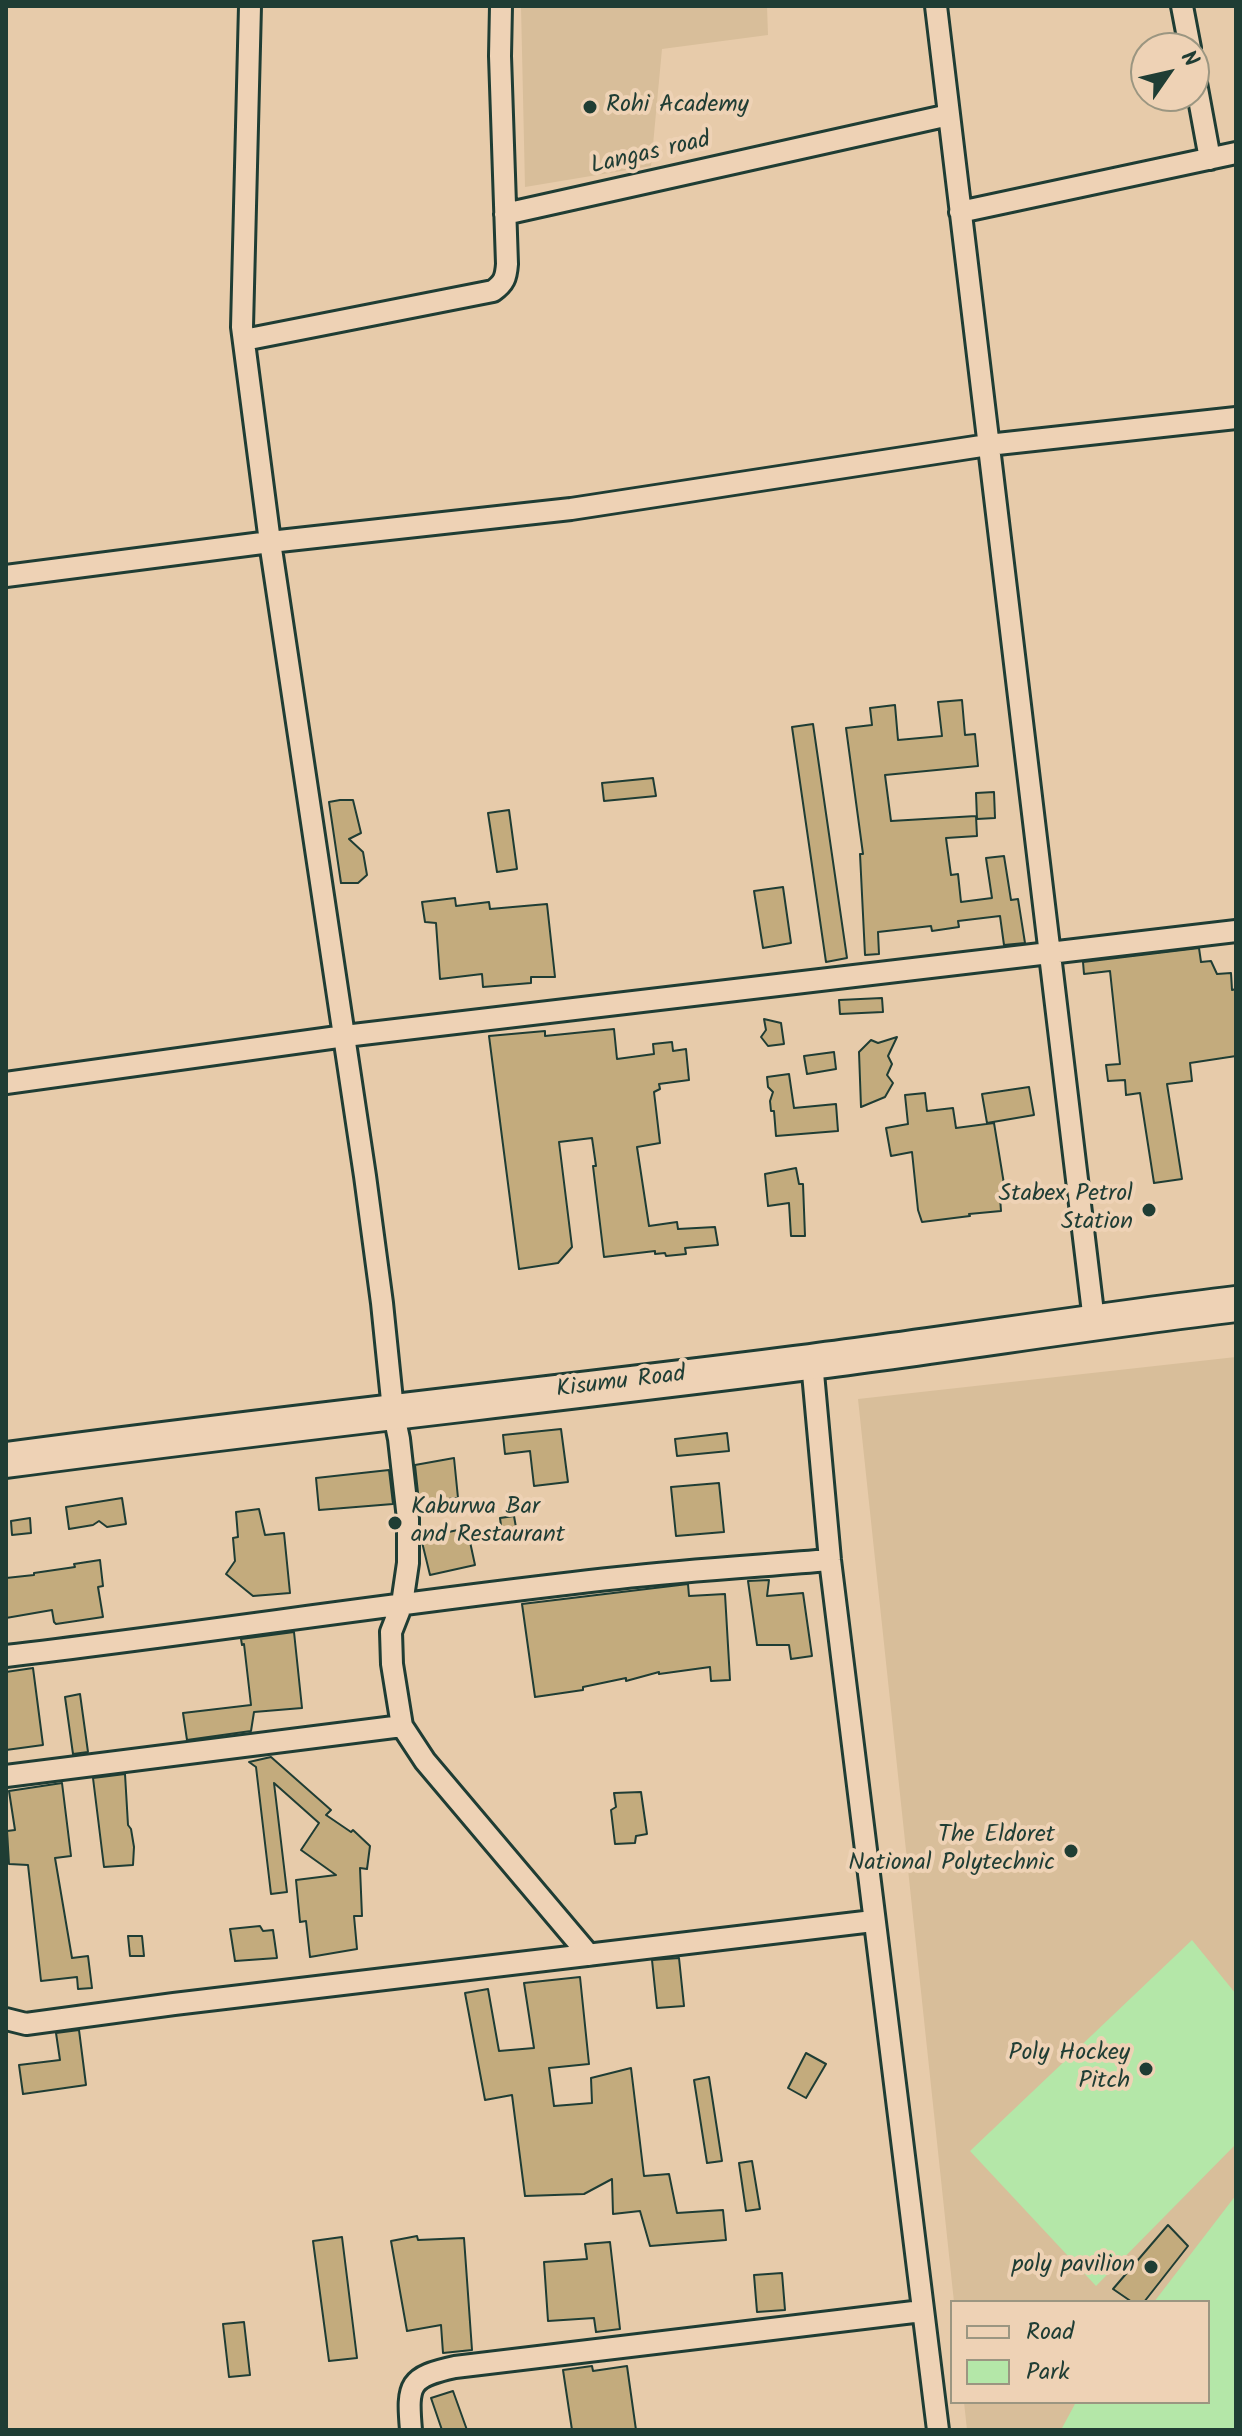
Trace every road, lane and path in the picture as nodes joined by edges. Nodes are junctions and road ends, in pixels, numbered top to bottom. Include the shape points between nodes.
1 (250, 6) edge
2 (501, 6) edge
3 (936, 6) edge
4 (1182, 6) edge
5 (1187, 32) edge
6 (1201, 112) edge
7 (949, 115) junction
8 (1236, 153) edge
9 (1210, 159) junction
10 (960, 212) junction
11 (505, 214) junction
12 (244, 340) junction
13 (1236, 418) edge
14 (988, 445) junction
15 (270, 542) junction
16 (6, 576) edge
17 (1236, 931) edge
18 (1048, 953) junction
19 (345, 1036) junction
20 (6, 1083) edge
21 (1236, 1304) edge
22 (1094, 1321) junction
23 (812, 1362) junction
24 (393, 1410) junction
25 (6, 1460) edge
26 (830, 1560) junction
27 (402, 1604) junction
28 (6, 1656) edge
29 (402, 1726) junction
30 (6, 1776) edge
31 (873, 1921) junction
32 (589, 1955) junction
33 (6, 2019) edge
34 (922, 2311) junction
35 (411, 2430) edge
36 (938, 2430) edge

1 - 12 street
2 - 11 street
3 - 7 street
4 - 5 street
6 - 9 street
7 - 10 street
7 - 11 street, Langas road
8 - 9 street
9 - 10 street
10 - 14 street
11 - 12 street via 506,277 493,291
12 - 15 street
13 - 14 street
14 - 15 street via 571,509
14 - 18 street
15 - 16 street
15 - 19 street
17 - 18 street
18 - 19 street
18 - 22 street
19 - 20 street
19 - 24 street
21 - 22 highway, Kisumu Road
22 - 23 highway, Kisumu Road
23 - 24 highway, Kisumu Road
23 - 26 street
24 - 25 highway, Kisumu Road
24 - 27 street via 408,1519
26 - 27 street via 622,1577
26 - 31 street
27 - 28 street
27 - 29 street via 391,1648
29 - 30 street
29 - 32 street via 425,1761
31 - 32 street
31 - 34 street
32 - 33 street via 26,2024
34 - 35 street via 446,2369 419,2378 410,2389
34 - 36 street

